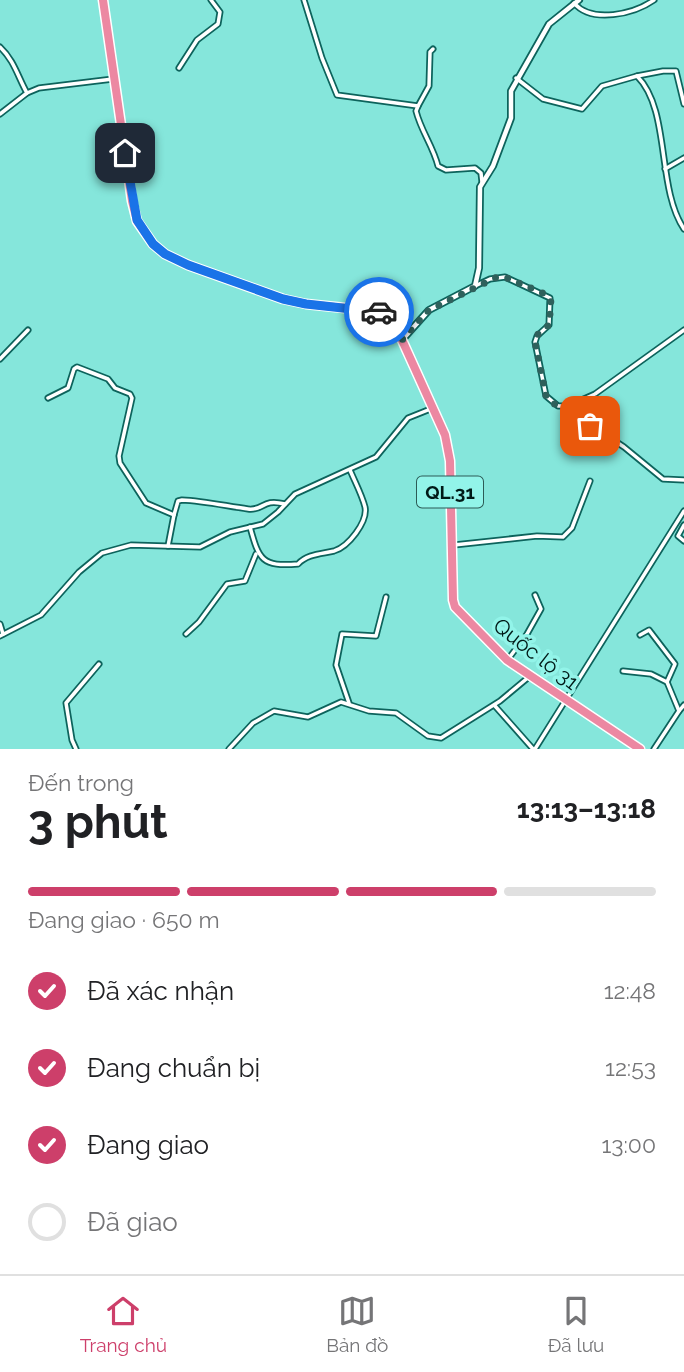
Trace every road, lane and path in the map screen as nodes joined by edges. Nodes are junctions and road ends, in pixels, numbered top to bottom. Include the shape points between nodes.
1 (103, 0) edge
2 (211, 0) edge
3 (304, 0) edge
4 (579, 0) edge
5 (654, 0) edge
6 (574, 4) junction
7 (0, 47) edge
8 (433, 49) dead end
9 (179, 68) dead end
10 (637, 76) junction
11 (516, 78) junction
12 (115, 79) junction
13 (27, 93) junction
14 (684, 104) edge
15 (418, 106) junction
16 (0, 114) edge
17 (684, 158) edge
18 (665, 169) junction
19 (482, 182) junction
20 (684, 229) edge
21 (475, 286) junction
22 (28, 330) dead end
23 (684, 330) edge
24 (405, 348) junction
25 (0, 359) edge
26 (48, 398) dead end
27 (568, 406) junction
28 (433, 408) junction
29 (350, 470) junction
30 (684, 480) edge
31 (590, 481) dead end
32 (285, 504) junction
33 (684, 511) edge
34 (173, 515) junction
35 (684, 525) edge
36 (250, 527) junction
37 (684, 541) edge
38 (452, 545) junction
39 (168, 546) junction
40 (257, 552) junction
41 (536, 595) dead end
42 (386, 597) dead end
43 (0, 624) edge
44 (187, 634) dead end
45 (2, 635) edge
46 (640, 635) dead end
47 (508, 660) junction
48 (99, 664) dead end
49 (624, 671) dead end
50 (530, 676) junction
51 (667, 682) junction
52 (567, 701) junction
53 (349, 704) junction
54 (494, 705) junction
55 (684, 705) edge
56 (679, 711) junction
57 (76, 749) edge
58 (229, 749) edge
59 (534, 749) edge
60 (640, 749) edge
61 (654, 749) edge

1 - 12 highway, Quốc lộ 31 / QL.31
2 - 9 street via 220,12 218,24 197,40
3 - 15 street via 337,94
4 - 6 street
5 - 6 street via 609,15 581,10
6 - 11 street via 549,24
7 - 13 street via 20,74
8 - 15 street via 429,86
10 - 11 street via 601,86 582,109 543,99
10 - 14 street via 676,71
10 - 18 street via 651,93
11 - 19 street via 510,118 493,166
12 - 13 street
12 - 24 highway, Quốc lộ 31 / QL.31 via 134,211 153,244 188,265 283,299 379,312 389,319
13 - 16 street
15 - 19 street via 421,128 438,166 446,170 475,168
17 - 18 street
18 - 20 street
19 - 21 street
21 - 24 street via 429,310
21 - 27 street via 505,277 550,298 549,325 535,342 546,396 554,404
22 - 25 street
23 - 27 street via 595,394
24 - 28 highway, Quốc lộ 31 / QL.31
26 - 34 street via 68,388 77,367 131,394 119,456 122,468 146,503
27 - 30 street via 663,479
28 - 29 street via 408,418 376,457
28 - 38 highway, Quốc lộ 31 / QL.31 via 450,461
29 - 32 street via 295,494
29 - 40 street via 365,510 349,542 298,564 273,564
31 - 38 street via 572,528 563,537
32 - 34 street via 269,501 252,509 182,500
32 - 36 street via 267,522
33 - 52 street
34 - 39 street
35 - 37 street via 678,536
36 - 39 street via 200,547
36 - 40 street
38 - 47 highway, Quốc lộ 31 / QL.31 via 453,600 459,612
39 - 45 street via 131,545 102,552 41,615
40 - 44 street via 248,578 227,584
41 - 47 street via 541,609
42 - 53 street via 376,636 342,634 336,665
43 - 45 street
46 - 51 street via 649,630 675,664
47 - 50 highway, Quốc lộ 31 / QL.31
48 - 57 street via 66,703
49 - 51 street via 651,674
50 - 52 highway, Quốc lộ 31 / QL.31
50 - 54 street
51 - 56 street
52 - 59 street
52 - 60 highway, Quốc lộ 31 / QL.31
53 - 54 street via 396,713 438,739
53 - 58 street via 337,702 309,717 274,711 253,723
54 - 59 street
55 - 56 street
56 - 61 street

